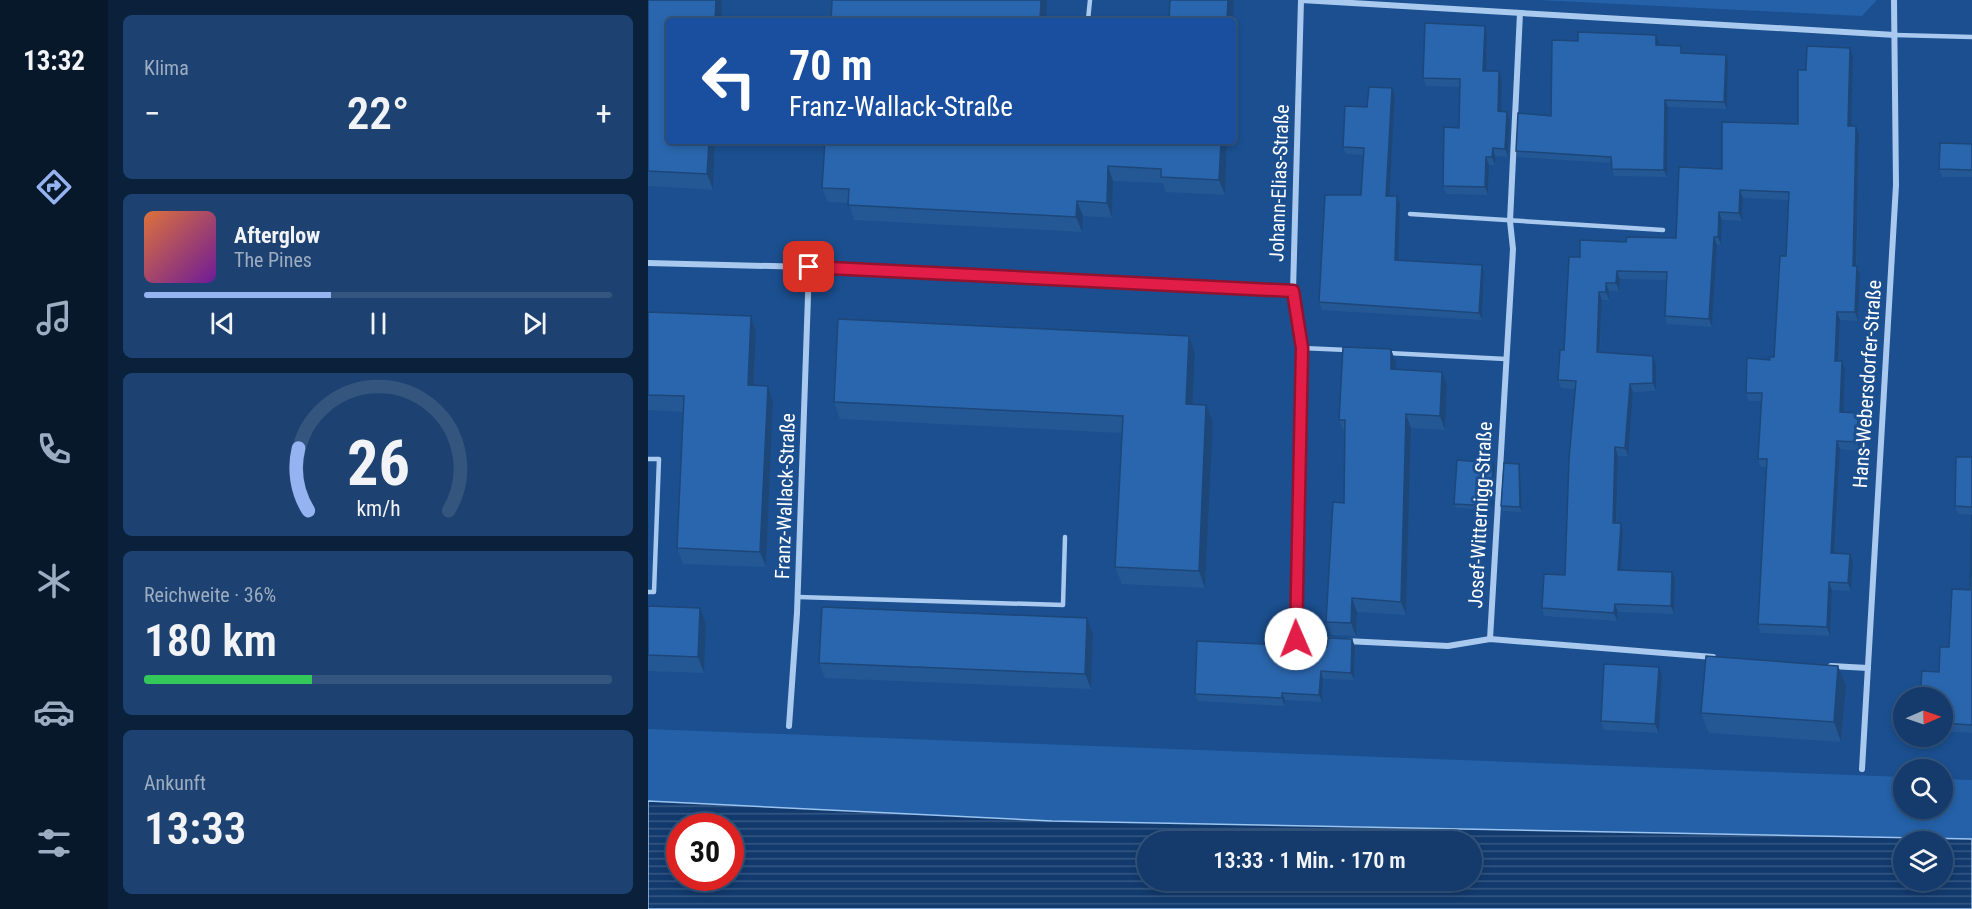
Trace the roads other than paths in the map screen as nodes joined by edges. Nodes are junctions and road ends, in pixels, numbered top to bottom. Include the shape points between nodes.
1 (1090, 0) edge
2 (1301, 0) edge
3 (1894, 0) edge
4 (1520, 13) junction
5 (1088, 18) edge
6 (1895, 35) junction
7 (1972, 37) edge
8 (1410, 214) dead end
9 (1510, 221) junction
10 (1663, 230) dead end
11 (648, 263) edge
12 (809, 267) junction
13 (1293, 291) junction
14 (1302, 348) junction
15 (1358, 351) edge
16 (1381, 352) edge
17 (1506, 359) junction
18 (648, 459) edge
19 (1065, 537) dead end
20 (648, 592) edge
21 (798, 597) junction
22 (1490, 639) junction
23 (1726, 658) edge
24 (1820, 665) edge
25 (1868, 668) junction
26 (789, 726) dead end
27 (1862, 769) dead end

1 - 5 lane
2 - 4 street
2 - 13 street, Johann-Elias-Straße
3 - 6 street, Hans-Webersdorfer-Straße
4 - 6 street
4 - 9 street, Josef-Witternigg-Straße
6 - 7 lane
6 - 25 street, Hans-Webersdorfer-Straße via 1896,185
8 - 9 lane
9 - 10 lane
9 - 17 street, Josef-Witternigg-Straße via 1513,249
11 - 12 street
12 - 13 street
12 - 21 street, Franz-Wallack-Straße
13 - 14 street, Johann-Elias-Straße
14 - 15 lane
14 - 22 street, Johann-Elias-Straße via 1296,639 1448,646
16 - 17 lane
17 - 22 street, Josef-Witternigg-Straße
18 - 20 lane via 659,459 654,592
19 - 21 lane via 1063,605
21 - 26 street, Franz-Wallack-Straße
22 - 23 street
24 - 25 street
25 - 27 street, Hans-Webersdorfer-Straße

